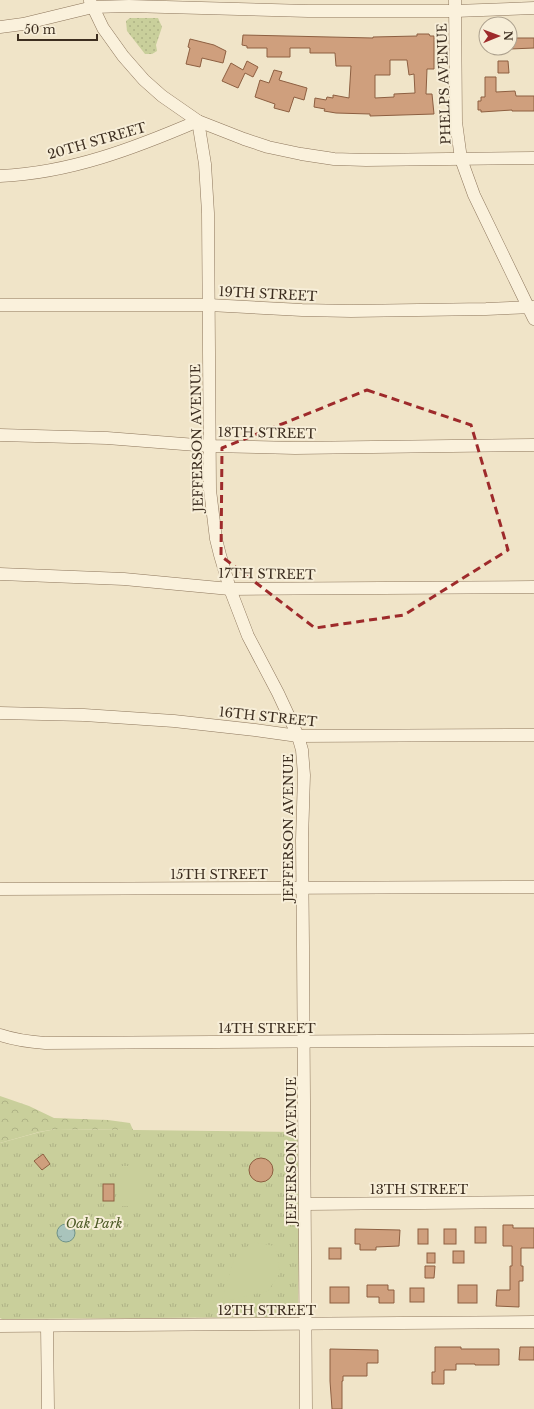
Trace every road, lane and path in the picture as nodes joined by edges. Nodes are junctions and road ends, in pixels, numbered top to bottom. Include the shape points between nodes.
1 (91, 4) edge
2 (455, 5) edge
3 (534, 8) edge
4 (0, 27) edge
5 (198, 121) junction
6 (534, 158) edge
7 (461, 159) junction
8 (0, 176) edge
9 (0, 305) edge
10 (209, 305) junction
11 (531, 307) edge
12 (534, 319) edge
13 (0, 435) edge
14 (534, 445) edge
15 (209, 446) junction
16 (0, 574) edge
17 (534, 587) edge
18 (230, 589) junction
19 (0, 713) edge
20 (298, 736) junction
21 (534, 736) edge
22 (534, 887) edge
23 (302, 888) junction
24 (0, 889) edge
25 (0, 1035) edge
26 (534, 1040) edge
27 (304, 1042) junction
28 (534, 1202) edge
29 (305, 1204) junction
30 (534, 1322) edge
31 (305, 1324) junction
32 (0, 1326) edge
33 (47, 1326) junction
34 (48, 1409) edge
35 (306, 1409) edge

1 - 2 street via 308,11
1 - 4 street via 23,24
1 - 5 street via 103,28 131,66 162,96
2 - 3 street
2 - 7 street, PHELPS AVENUE via 456,122
5 - 7 street via 262,145 334,159
5 - 8 street, 20TH STREET via 146,143 81,163 48,171
5 - 10 street, JEFFERSON AVENUE via 205,164 208,213
6 - 7 street
7 - 11 street, PHELPS AVENUE via 474,195
9 - 10 street, 19TH STREET
10 - 11 street, 19TH STREET via 351,311
10 - 15 street, JEFFERSON AVENUE
11 - 12 street, PHELPS AVENUE
13 - 15 street, 18TH STREET via 100,438
14 - 15 street, 18TH STREET via 310,448
15 - 18 street, JEFFERSON AVENUE via 212,514
16 - 18 street, 17TH STREET via 124,579
17 - 18 street, 17TH STREET
18 - 20 street, JEFFERSON AVENUE via 248,636
19 - 20 street, 16TH STREET via 174,721
20 - 21 street, 16TH STREET
20 - 23 street, JEFFERSON AVENUE via 304,775
22 - 23 street, 15TH STREET
23 - 24 street, 15TH STREET
23 - 27 street, JEFFERSON AVENUE
25 - 27 street, 14TH STREET via 46,1043
26 - 27 street, 14TH STREET
27 - 29 street, JEFFERSON AVENUE
28 - 29 street, 13TH STREET
29 - 31 street, JEFFERSON AVENUE
30 - 31 street, 12TH STREET
31 - 33 street, 12TH STREET
31 - 35 street, JEFFERSON AVENUE
32 - 33 street, 12TH STREET
33 - 34 street

